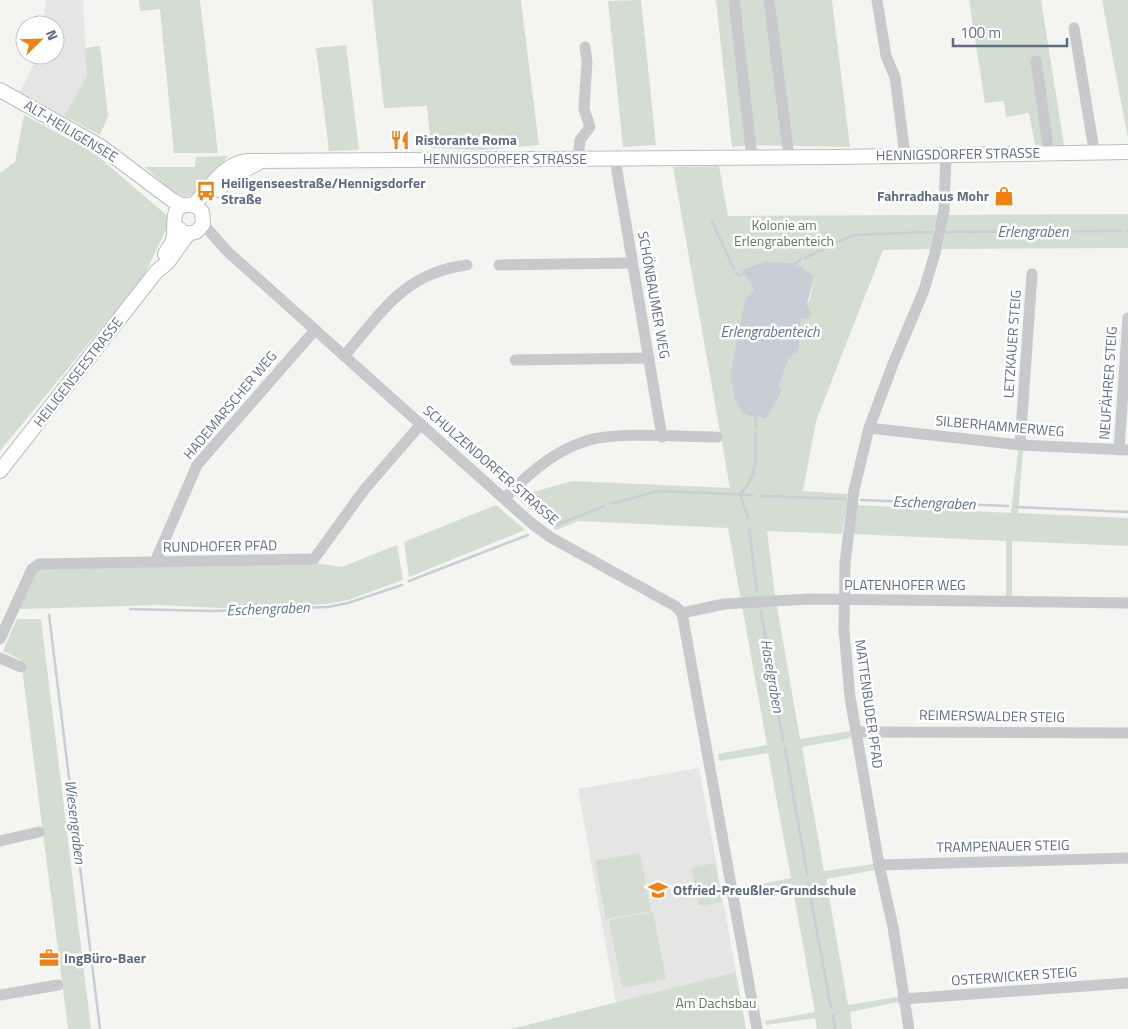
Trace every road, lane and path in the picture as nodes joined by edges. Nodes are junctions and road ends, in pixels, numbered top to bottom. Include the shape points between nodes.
1 (734, 0) edge
2 (769, 0) edge
3 (877, 0) edge
4 (1074, 28) dead end
5 (585, 47) dead end
6 (1036, 61) dead end
7 (0, 90) edge
8 (1128, 152) edge
9 (1050, 153) junction
10 (1092, 153) junction
11 (905, 155) junction
12 (946, 155) junction
13 (752, 157) junction
14 (789, 157) junction
15 (578, 158) junction
16 (616, 158) junction
17 (259, 162) junction
18 (181, 213) junction
19 (198, 227) junction
20 (632, 263) junction
21 (498, 264) dead end
22 (467, 265) dead end
23 (156, 272) junction
24 (1032, 274) dead end
25 (1128, 318) edge
26 (315, 330) junction
27 (344, 356) junction
28 (649, 358) junction
29 (515, 360) dead end
30 (421, 424) junction
31 (870, 428) junction
32 (662, 437) junction
33 (717, 437) dead end
34 (1020, 445) junction
35 (1123, 450) edge
36 (0, 471) edge
37 (505, 498) junction
38 (154, 562) junction
39 (843, 600) junction
40 (1128, 602) edge
41 (682, 613) junction
42 (0, 640) edge
43 (0, 658) edge
44 (21, 667) dead end
45 (856, 732) junction
46 (1128, 732) edge
47 (39, 832) dead end
48 (0, 841) edge
49 (1128, 858) edge
50 (879, 865) junction
51 (1128, 983) edge
52 (58, 985) dead end
53 (0, 995) edge
54 (903, 999) junction
55 (757, 1029) edge
56 (909, 1029) edge

1 - 13 street
2 - 14 street
3 - 11 street via 886,56 895,77
4 - 10 street
5 - 15 street via 584,108 590,126 580,140
6 - 9 street
7 - 18 main road, ALT-HEILIGENSEE via 100,146
8 - 10 main road, HENNIGSDORFER STRASSE
9 - 10 main road, HENNIGSDORFER STRASSE
9 - 12 main road, HENNIGSDORFER STRASSE
11 - 12 main road, HENNIGSDORFER STRASSE
11 - 14 main road, HENNIGSDORFER STRASSE
12 - 31 street, MATTENBUDER PFAD via 944,210 931,267
13 - 14 main road, HENNIGSDORFER STRASSE
13 - 16 main road, HENNIGSDORFER STRASSE
15 - 16 main road, HENNIGSDORFER STRASSE
15 - 17 main road, HENNIGSDORFER STRASSE
16 - 20 street, SCHÖNBAUMER WEG
17 - 18 main road, HENNIGSDORFER STRASSE via 248,160 232,164
17 - 19 main road via 225,183 208,202
18 - 19 main road via 182,232
18 - 19 main road via 200,209
18 - 23 main road, HEILIGENSEESTRASSE via 173,240
19 - 23 main road, HEILIGENSEESTRASSE
19 - 26 street, SCHULZENDORFER STRASSE
20 - 21 street
20 - 28 street, SCHÖNBAUMER WEG
22 - 27 street via 437,270 408,286
23 - 36 main road, HEILIGENSEESTRASSE
24 - 34 street, LETZKAUER STEIG
25 - 35 street, NEUFÄHRER STEIG
26 - 27 street, SCHULZENDORFER STRASSE
26 - 38 street, HADEMARSCHER WEG via 197,465
27 - 30 street, SCHULZENDORFER STRASSE
28 - 29 street
28 - 32 street, SCHÖNBAUMER WEG
30 - 37 street, SCHULZENDORFER STRASSE
30 - 38 street, RUNDHOFER PFAD via 364,490 314,559
31 - 34 street, SILBERHAMMERWEG
31 - 39 street, MATTENBUDER PFAD via 848,526
32 - 33 street
32 - 37 street via 610,437 581,442 545,462
34 - 35 street, SILBERHAMMERWEG
37 - 41 street, SCHULZENDORFER STRASSE via 550,537 675,606
38 - 42 street, RUNDHOFER PFAD via 39,564 32,569
39 - 40 street, PLATENHOFER WEG
39 - 41 street, PLATENHOFER WEG via 754,602
39 - 45 street, MATTENBUDER PFAD via 847,672
41 - 55 street
43 - 44 street
45 - 46 street, REIMERSWALDER STEIG
45 - 50 street, MATTENBUDER PFAD
47 - 48 street
49 - 50 street, TRAMPENAUER STEIG
50 - 54 street, MATTENBUDER PFAD via 893,927
51 - 54 street, OSTERWICKER STEIG
52 - 53 street
54 - 56 street, MATTENBUDER PFAD

